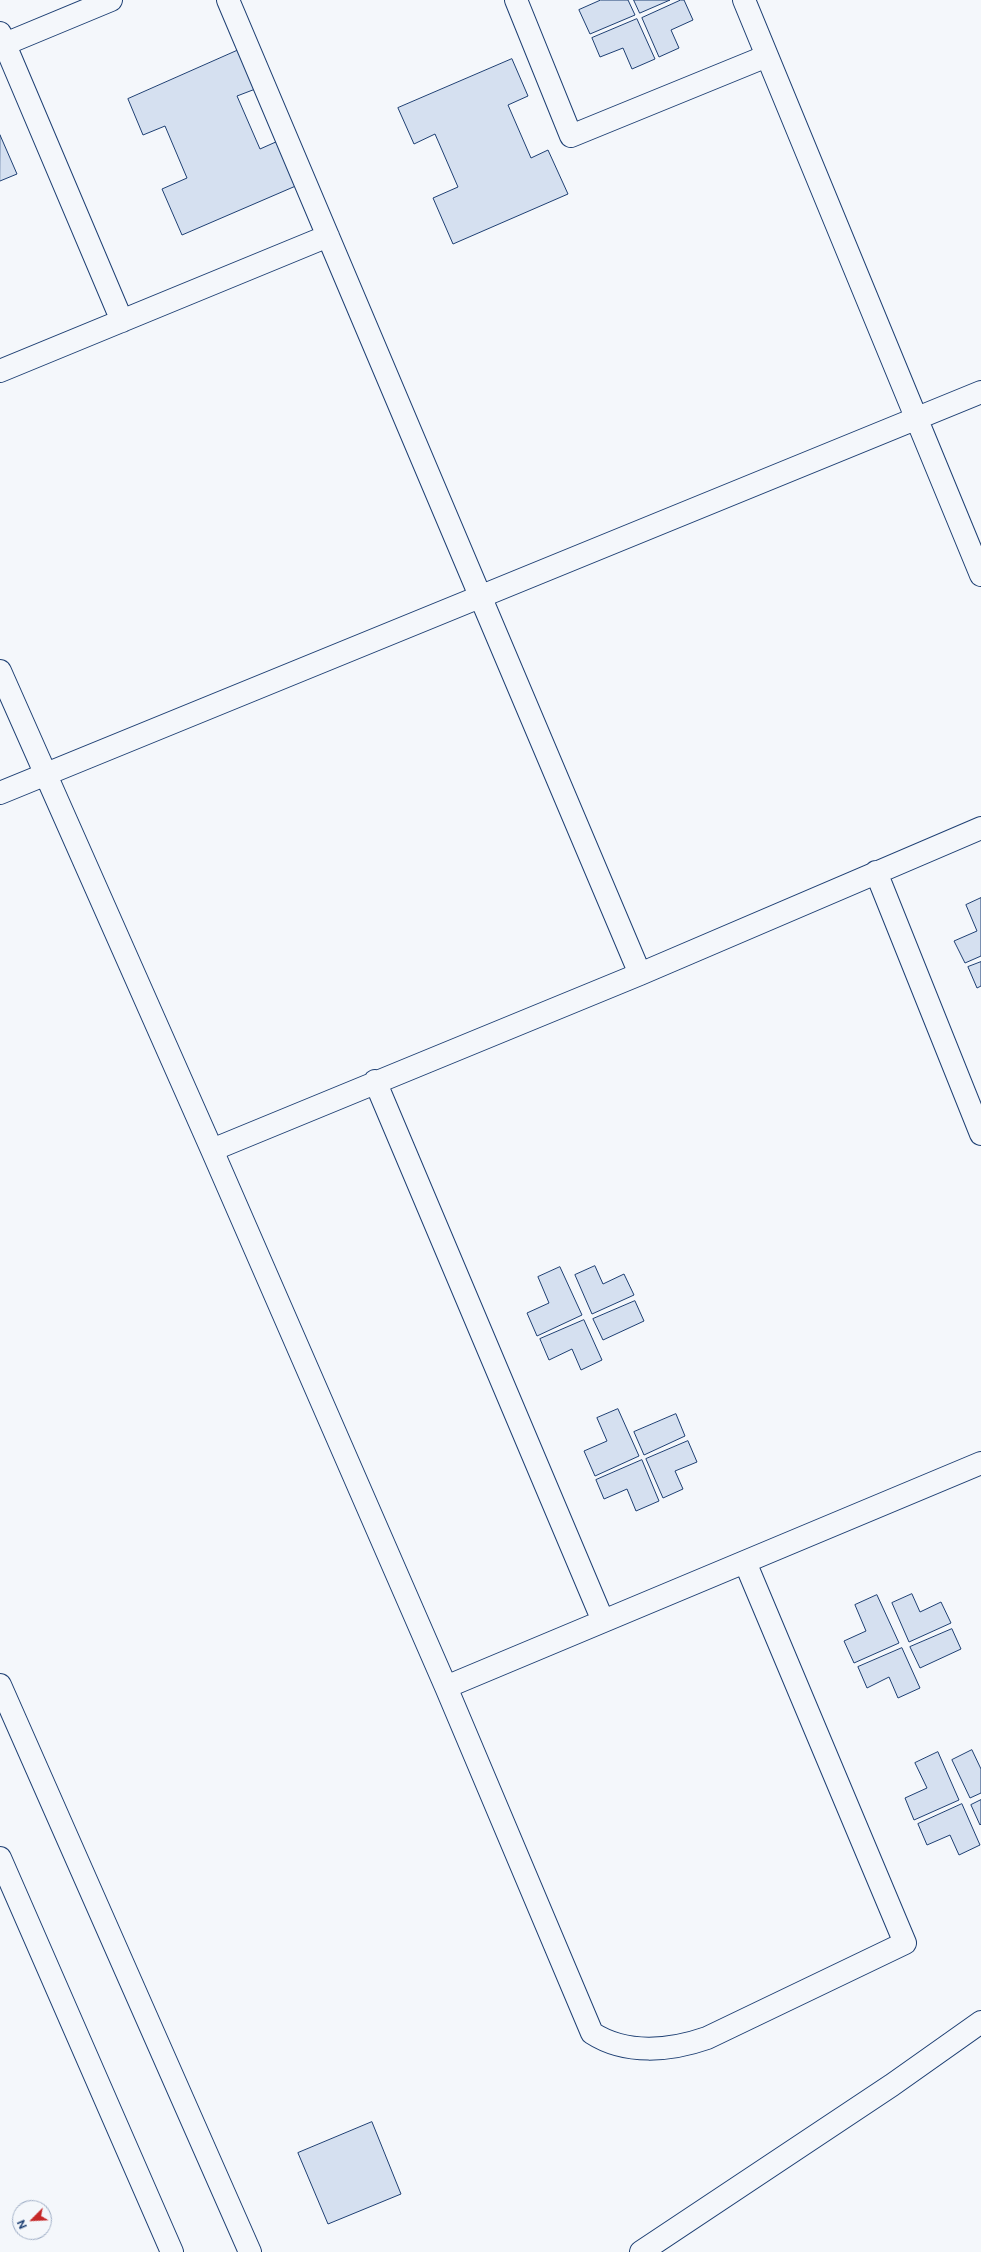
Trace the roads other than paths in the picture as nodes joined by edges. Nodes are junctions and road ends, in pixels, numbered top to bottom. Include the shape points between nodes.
1 (111, 0) edge
2 (228, 0) edge
3 (516, 0) edge
4 (744, 0) edge
5 (2, 38) edge
6 (767, 56) junction
7 (328, 236) junction
8 (122, 321) junction
9 (0, 372) edge
10 (981, 392) edge
11 (917, 419) junction
12 (981, 575) edge
13 (481, 598) junction
14 (0, 671) edge
15 (44, 774) junction
16 (0, 793) edge
17 (981, 828) edge
18 (876, 872) junction
19 (640, 974) junction
20 (375, 1081) junction
21 (981, 1134) edge
22 (212, 1150) junction
23 (981, 1463) edge
24 (744, 1562) junction
25 (603, 1621) junction
26 (0, 1685) edge
27 (446, 1687) junction
28 (0, 1858) edge
29 (981, 2022) edge
30 (172, 2252) edge
31 (250, 2252) edge
32 (640, 2252) edge

1 - 5 street
2 - 7 street
3 - 6 street via 570,136
4 - 6 street
5 - 8 street
6 - 11 street
7 - 8 street
7 - 13 street
8 - 9 street
10 - 11 street
11 - 12 street
11 - 13 street
13 - 15 street
13 - 19 street
14 - 15 street
15 - 16 street
15 - 22 street
17 - 18 street
18 - 19 street
18 - 21 street
19 - 20 street
20 - 22 street
20 - 25 street
22 - 27 street
23 - 24 street
24 - 25 street
24 - 27 street via 905,1943 707,2038 693,2043 645,2049 618,2046 592,2034
25 - 27 street
26 - 31 street
28 - 30 street
29 - 32 street via 892,2085

